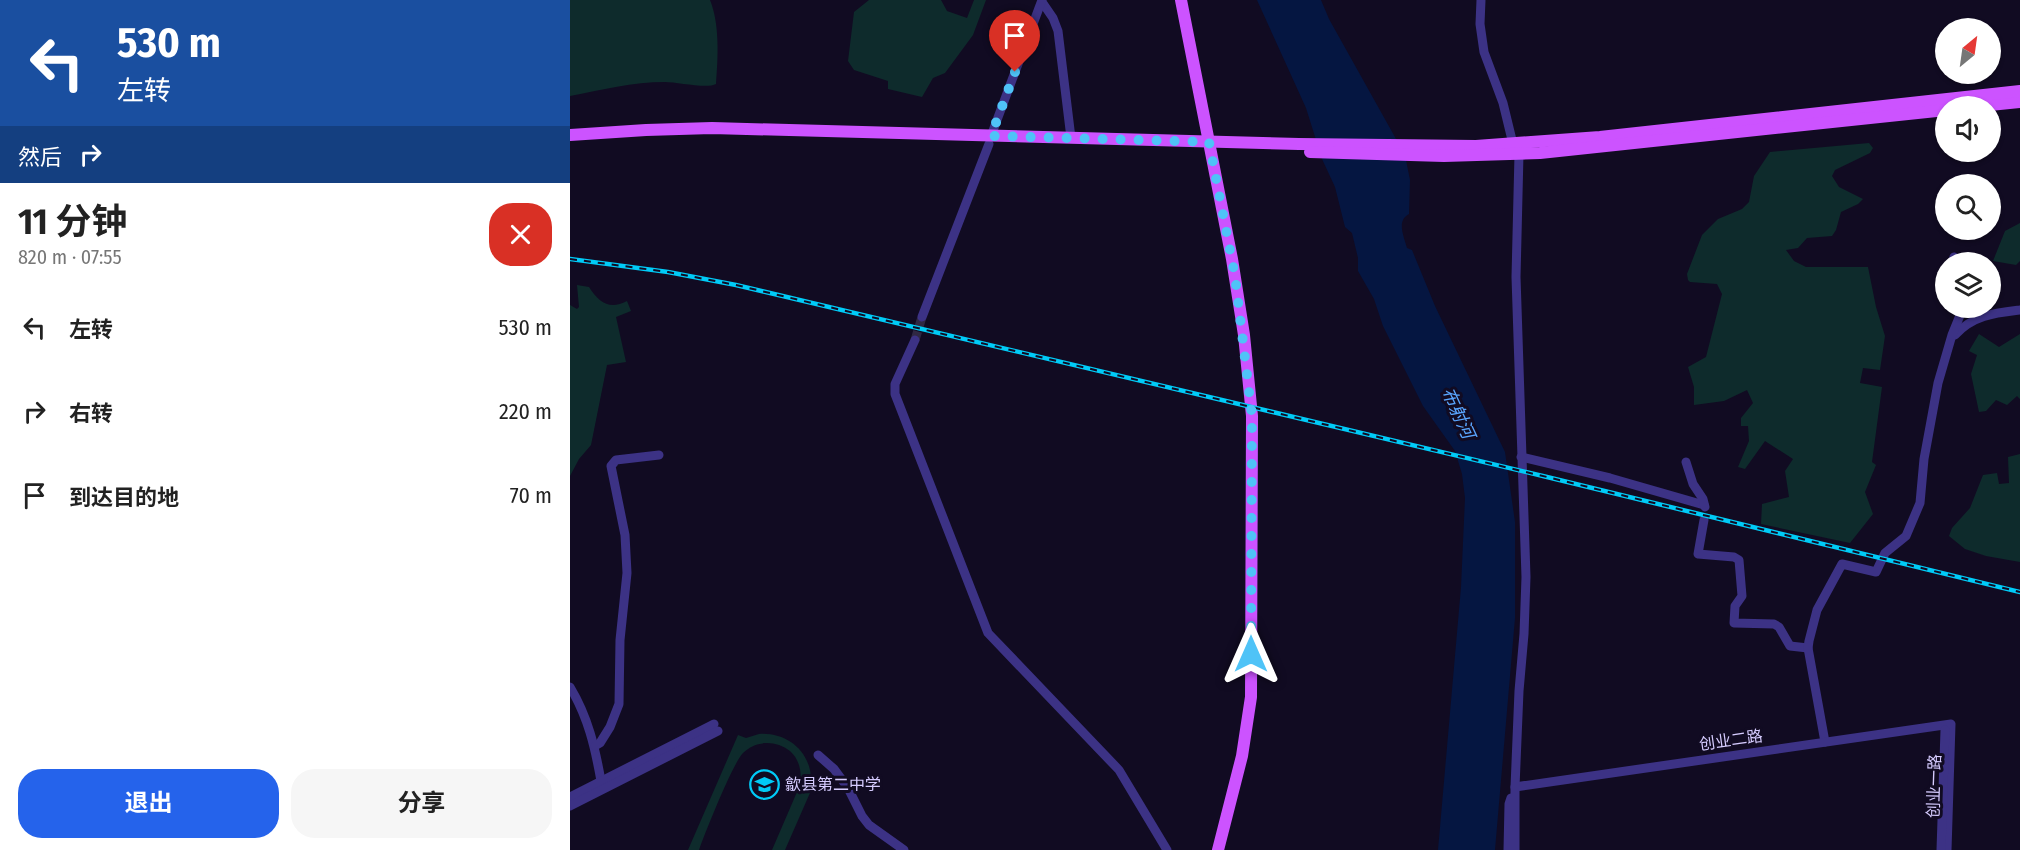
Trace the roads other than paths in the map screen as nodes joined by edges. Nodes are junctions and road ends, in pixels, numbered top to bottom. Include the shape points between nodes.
1 (1181, 0) edge
2 (1189, 0) edge
3 (1481, 0) edge
4 (1042, 1) edge
5 (2020, 91) edge
6 (2020, 102) edge
7 (2001, 104) edge
8 (1935, 111) edge
9 (570, 135) edge
10 (1071, 138) junction
11 (990, 140) junction
12 (570, 143) edge
13 (1214, 146) junction
14 (1516, 149) junction
15 (2020, 310) edge
16 (922, 317) tunnel mouth
17 (1959, 318) edge
18 (915, 340) tunnel mouth
19 (1950, 341) junction
20 (659, 455) dead end
21 (1521, 457) junction
22 (1686, 462) dead end
23 (1704, 512) junction
24 (1808, 648) junction
25 (570, 687) edge
26 (1948, 724) junction
27 (1825, 742) junction
28 (595, 746) junction
29 (818, 755) dead end
30 (601, 781) junction
31 (1515, 787) junction
32 (570, 797) edge
33 (570, 806) edge
34 (904, 850) edge
35 (1167, 850) edge
36 (1218, 850) edge
37 (1226, 850) edge
38 (1508, 850) edge
39 (1515, 850) edge
40 (1941, 850) edge
41 (1947, 850) edge

1 - 13 main road
2 - 13 main road
3 - 14 street via 1484,52
4 - 10 street via 1058,32
4 - 11 street
5 - 14 main road
6 - 7 main road
8 - 14 main road via 1601,148
9 - 11 main road via 712,128
10 - 11 main road
10 - 13 main road
11 - 12 main road via 712,136
11 - 13 main road
11 - 16 street
13 - 14 main road
13 - 36 main road via 1252,416 1251,697 1242,756
13 - 37 main road via 1246,293 1260,416 1258,697 1250,758
14 - 21 street
15 - 19 street via 1977,318
17 - 19 street
18 - 35 street via 895,394 988,633 1119,770
19 - 24 street via 1938,383 1920,503 1906,536 1886,553 1876,572 1842,564 1817,610
20 - 28 street via 616,460 610,468 625,535 627,573 619,704 610,727
21 - 23 street via 1610,478
21 - 31 street via 1526,606
22 - 23 street
23 - 24 street via 1698,554 1734,556 1738,560 1742,596 1735,606 1734,623 1774,624 1790,646
24 - 27 street
25 - 28 street via 586,717
26 - 27 street, 创业二路
26 - 40 street, 创业一路
26 - 41 street, 创业一路
27 - 31 street, 创业二路
28 - 30 street
29 - 34 street via 848,788 869,825
30 - 32 street
30 - 33 street via 716,727
31 - 38 street via 1509,804
31 - 39 street

